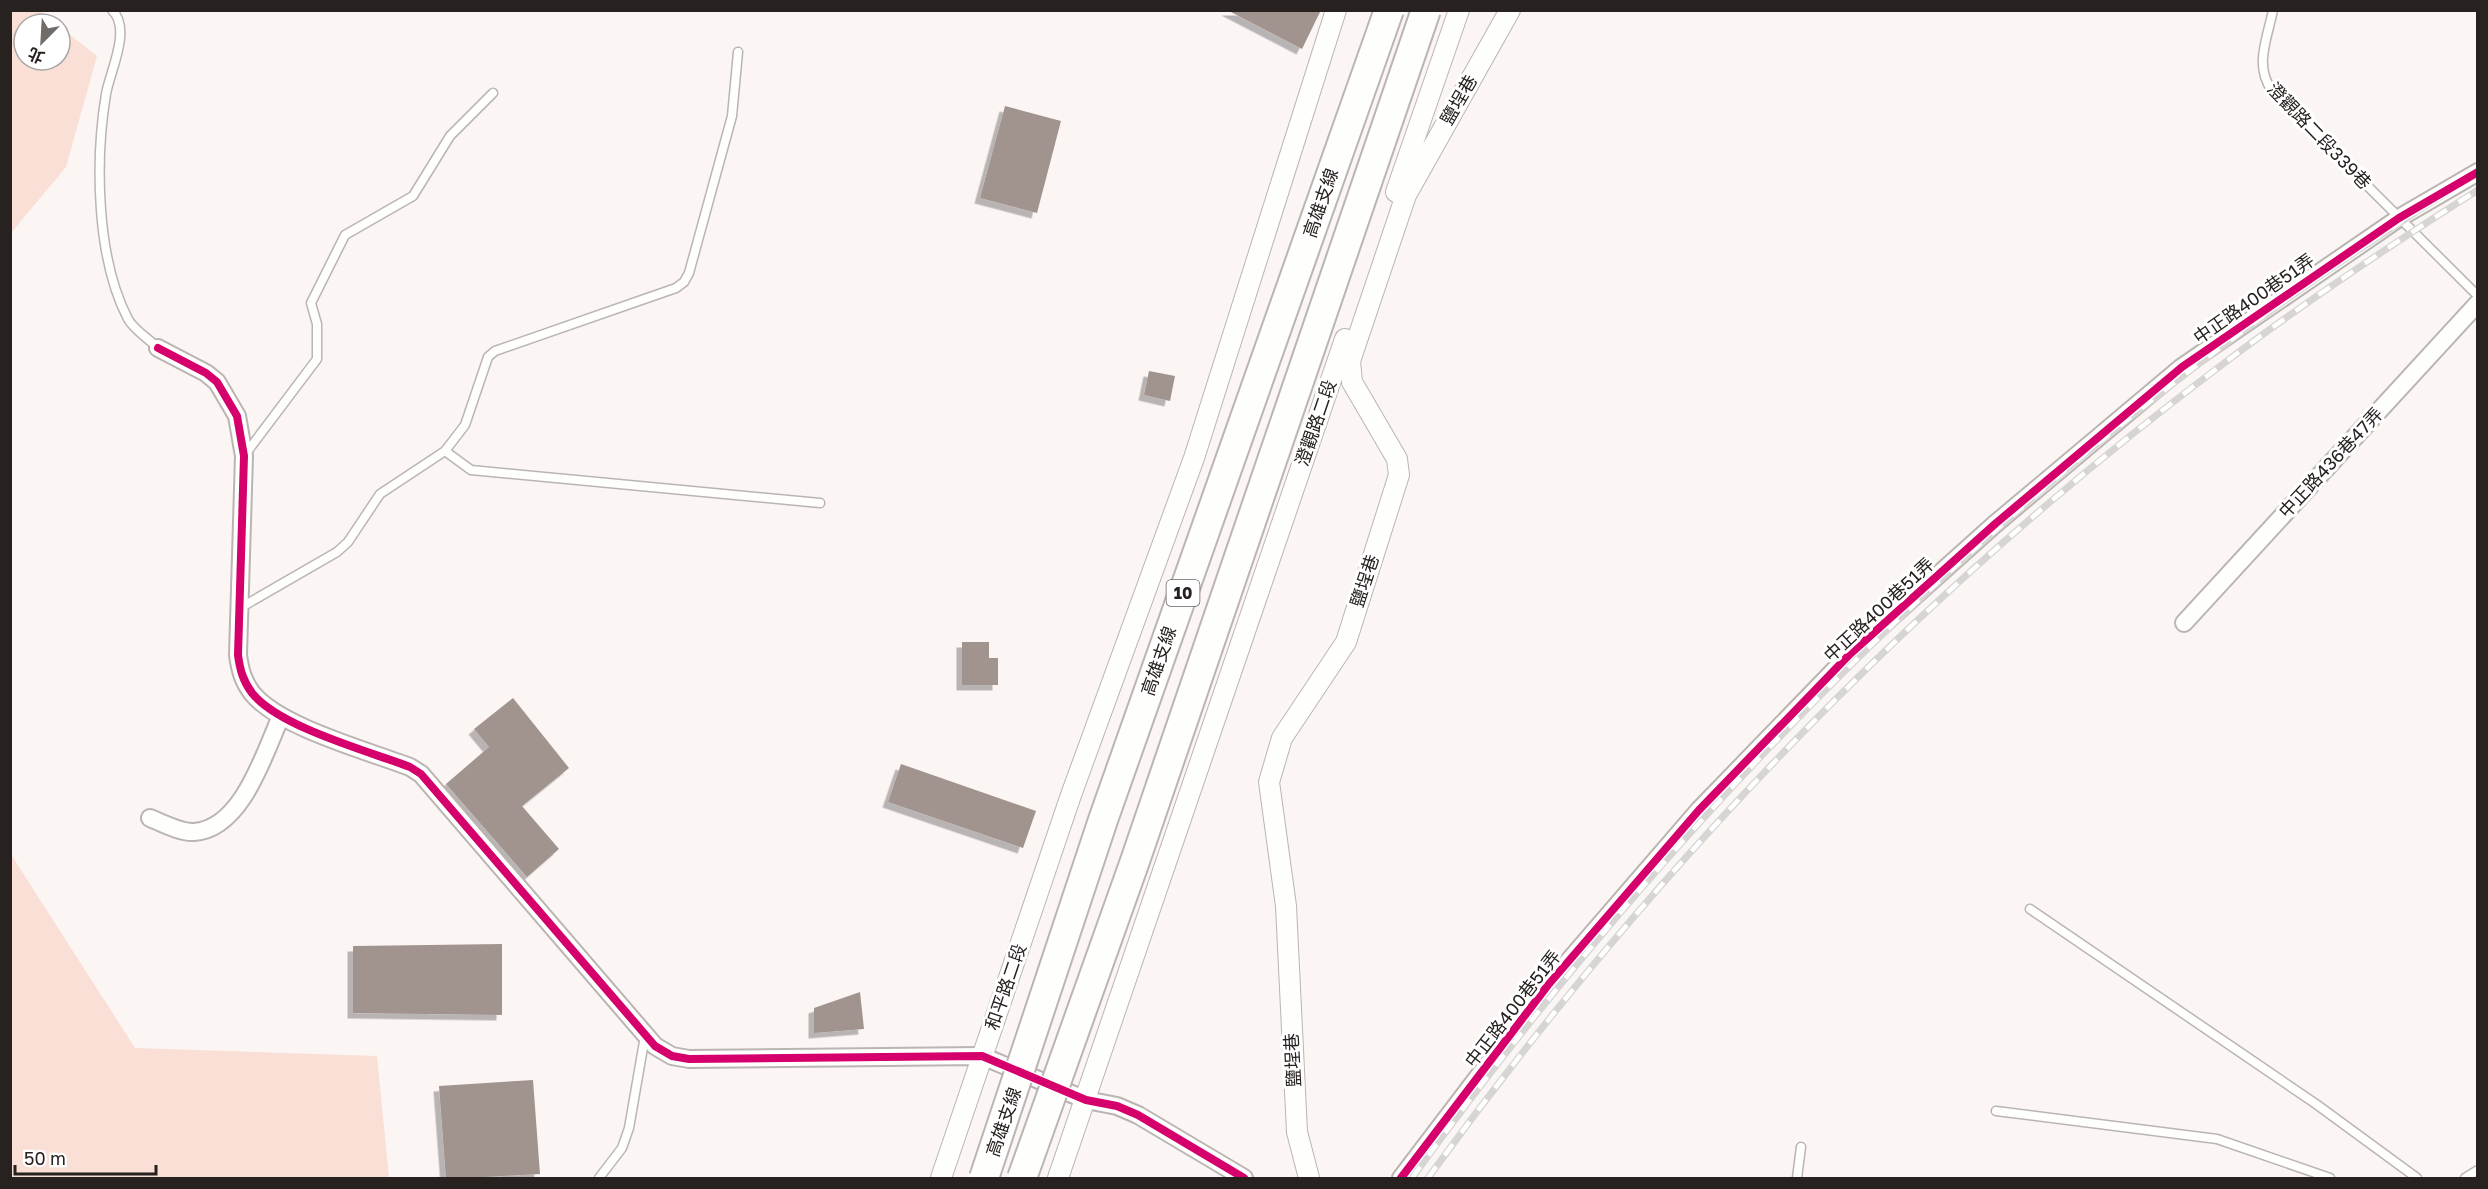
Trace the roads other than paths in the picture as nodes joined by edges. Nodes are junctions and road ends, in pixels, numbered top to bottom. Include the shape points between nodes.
1 (112, 10) edge
2 (1336, 10) edge
3 (1389, 10) edge
4 (1426, 10) edge
5 (1459, 10) edge
6 (1510, 10) edge
7 (2273, 10) edge
8 (738, 52) dead end
9 (494, 93) dead end
10 (2478, 172) edge
11 (2399, 218) junction
12 (2478, 296) edge
13 (2478, 303) edge
14 (158, 348) joint
15 (445, 451) junction
16 (244, 456) junction
17 (820, 503) dead end
18 (240, 608) junction
19 (2184, 623) dead end
20 (281, 716) junction
21 (150, 818) dead end
22 (2030, 909) dead end
23 (645, 1034) junction
24 (982, 1056) junction
25 (1086, 1100) junction
26 (1996, 1111) dead end
27 (1801, 1147) dead end
28 (2478, 1170) edge
29 (599, 1179) edge
30 (941, 1179) edge
31 (984, 1179) edge
32 (1022, 1179) edge
33 (1058, 1179) edge
34 (1244, 1179) edge
35 (1308, 1179) edge
36 (1401, 1179) edge
37 (1797, 1179) edge
38 (2330, 1179) edge
39 (2417, 1179) edge
40 (2465, 1179) edge

1 - 14 lane via 121,29 106,94 99,185 105,242 129,321
2 - 24 street, 和平路二段 via 1194,458 1071,795
3 - 31 highway, 高雄支線 / 10, bridge via 1104,820
4 - 32 highway, 高雄支線 / 10, bridge
5 - 25 street, 澄觀路二段
6 - 35 street, 鹽埕巷 via 1406,195 1350,361 1352,382 1396,459 1399,475 1346,642 1282,738 1269,782 1286,906 1297,1132
7 - 11 lane, 澄觀路二段339巷 via 2260,65 2264,80
8 - 15 lane via 732,116 684,282 495,351 488,357 465,425
9 - 16 lane via 450,136 413,196 345,235 311,303 317,324 317,359
10 - 11 street, 中正路400巷51弄
11 - 12 lane, 澄觀路二段339巷
11 - 36 street, 中正路400巷51弄 via 2182,367 1995,524 1851,654 1699,810 1578,950
13 - 19 street, 中正路436巷47弄
14 - 16 street via 218,382 237,416
15 - 17 lane via 471,470
15 - 18 lane via 380,495 337,552
16 - 18 street
18 - 20 street via 241,674 252,693
20 - 21 street via 250,785 221,823 192,832
20 - 23 street via 421,774
22 - 39 lane via 2316,1104
23 - 24 street via 672,1056 689,1059
23 - 29 lane via 629,1128 622,1148
24 - 25 street
24 - 30 street, 和平路二段
25 - 33 street
25 - 34 street via 1138,1115
26 - 38 lane via 2217,1139
27 - 37 lane
28 - 40 lane

